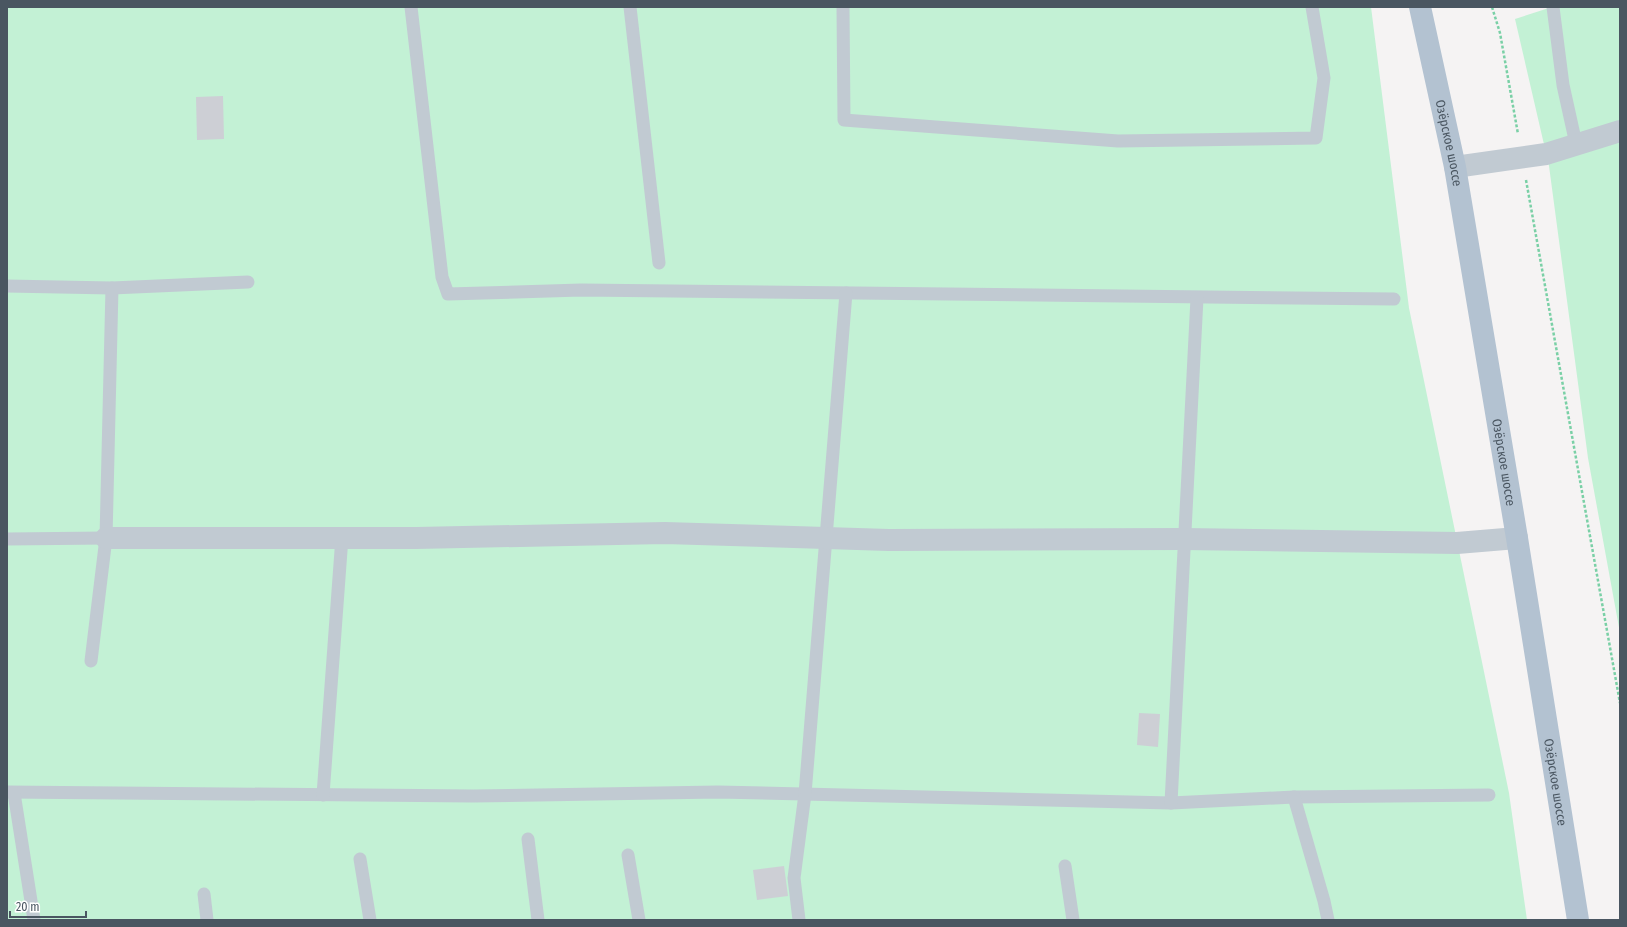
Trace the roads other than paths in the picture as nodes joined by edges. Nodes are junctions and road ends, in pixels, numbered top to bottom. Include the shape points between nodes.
1 (411, 7) edge
2 (630, 7) edge
3 (843, 7) edge
4 (1312, 7) edge
5 (1420, 7) edge
6 (1553, 7) edge
7 (1620, 131) edge
8 (1576, 144) junction
9 (1455, 168) junction
10 (659, 263) dead end
11 (248, 282) dead end
12 (7, 286) edge
13 (112, 288) junction
14 (846, 293) junction
15 (1197, 298) junction
16 (1394, 299) dead end
17 (342, 537) junction
18 (7, 538) edge
19 (106, 538) junction
20 (826, 538) junction
21 (1517, 538) junction
22 (1184, 539) junction
23 (91, 661) dead end
24 (11, 793) edge
25 (805, 794) junction
26 (323, 795) junction
27 (1489, 795) dead end
28 (1294, 797) junction
29 (1171, 803) junction
30 (528, 839) dead end
31 (628, 855) dead end
32 (360, 859) dead end
33 (1065, 866) dead end
34 (204, 894) dead end
35 (34, 920) edge
36 (207, 920) edge
37 (370, 920) edge
38 (538, 920) edge
39 (638, 920) edge
40 (799, 920) edge
41 (1073, 920) edge
42 (1328, 920) edge
43 (1578, 920) edge

1 - 14 lane via 442,277 448,294 581,290
2 - 10 lane
3 - 4 lane via 844,120 1118,141 1316,138 1324,78
5 - 9 main road, Озёрское шоссе
6 - 8 lane via 1563,84
7 - 8 street
8 - 9 street via 1546,154
9 - 21 main road, Озёрское шоссе
11 - 13 lane
12 - 13 lane
13 - 19 lane
14 - 15 lane
14 - 20 lane
15 - 16 lane
15 - 22 lane
17 - 19 street
17 - 20 street via 665,533
17 - 26 lane
18 - 19 lane
19 - 23 lane
20 - 22 street
20 - 25 lane
21 - 22 street via 1457,542
21 - 43 main road, Озёрское шоссе
22 - 29 lane
24 - 26 lane
24 - 35 lane
25 - 26 lane via 718,792 473,796
25 - 29 lane
25 - 40 lane via 794,878
27 - 28 lane
28 - 29 lane
28 - 42 lane
30 - 38 lane
31 - 39 lane
32 - 37 lane
33 - 41 lane
34 - 36 lane

